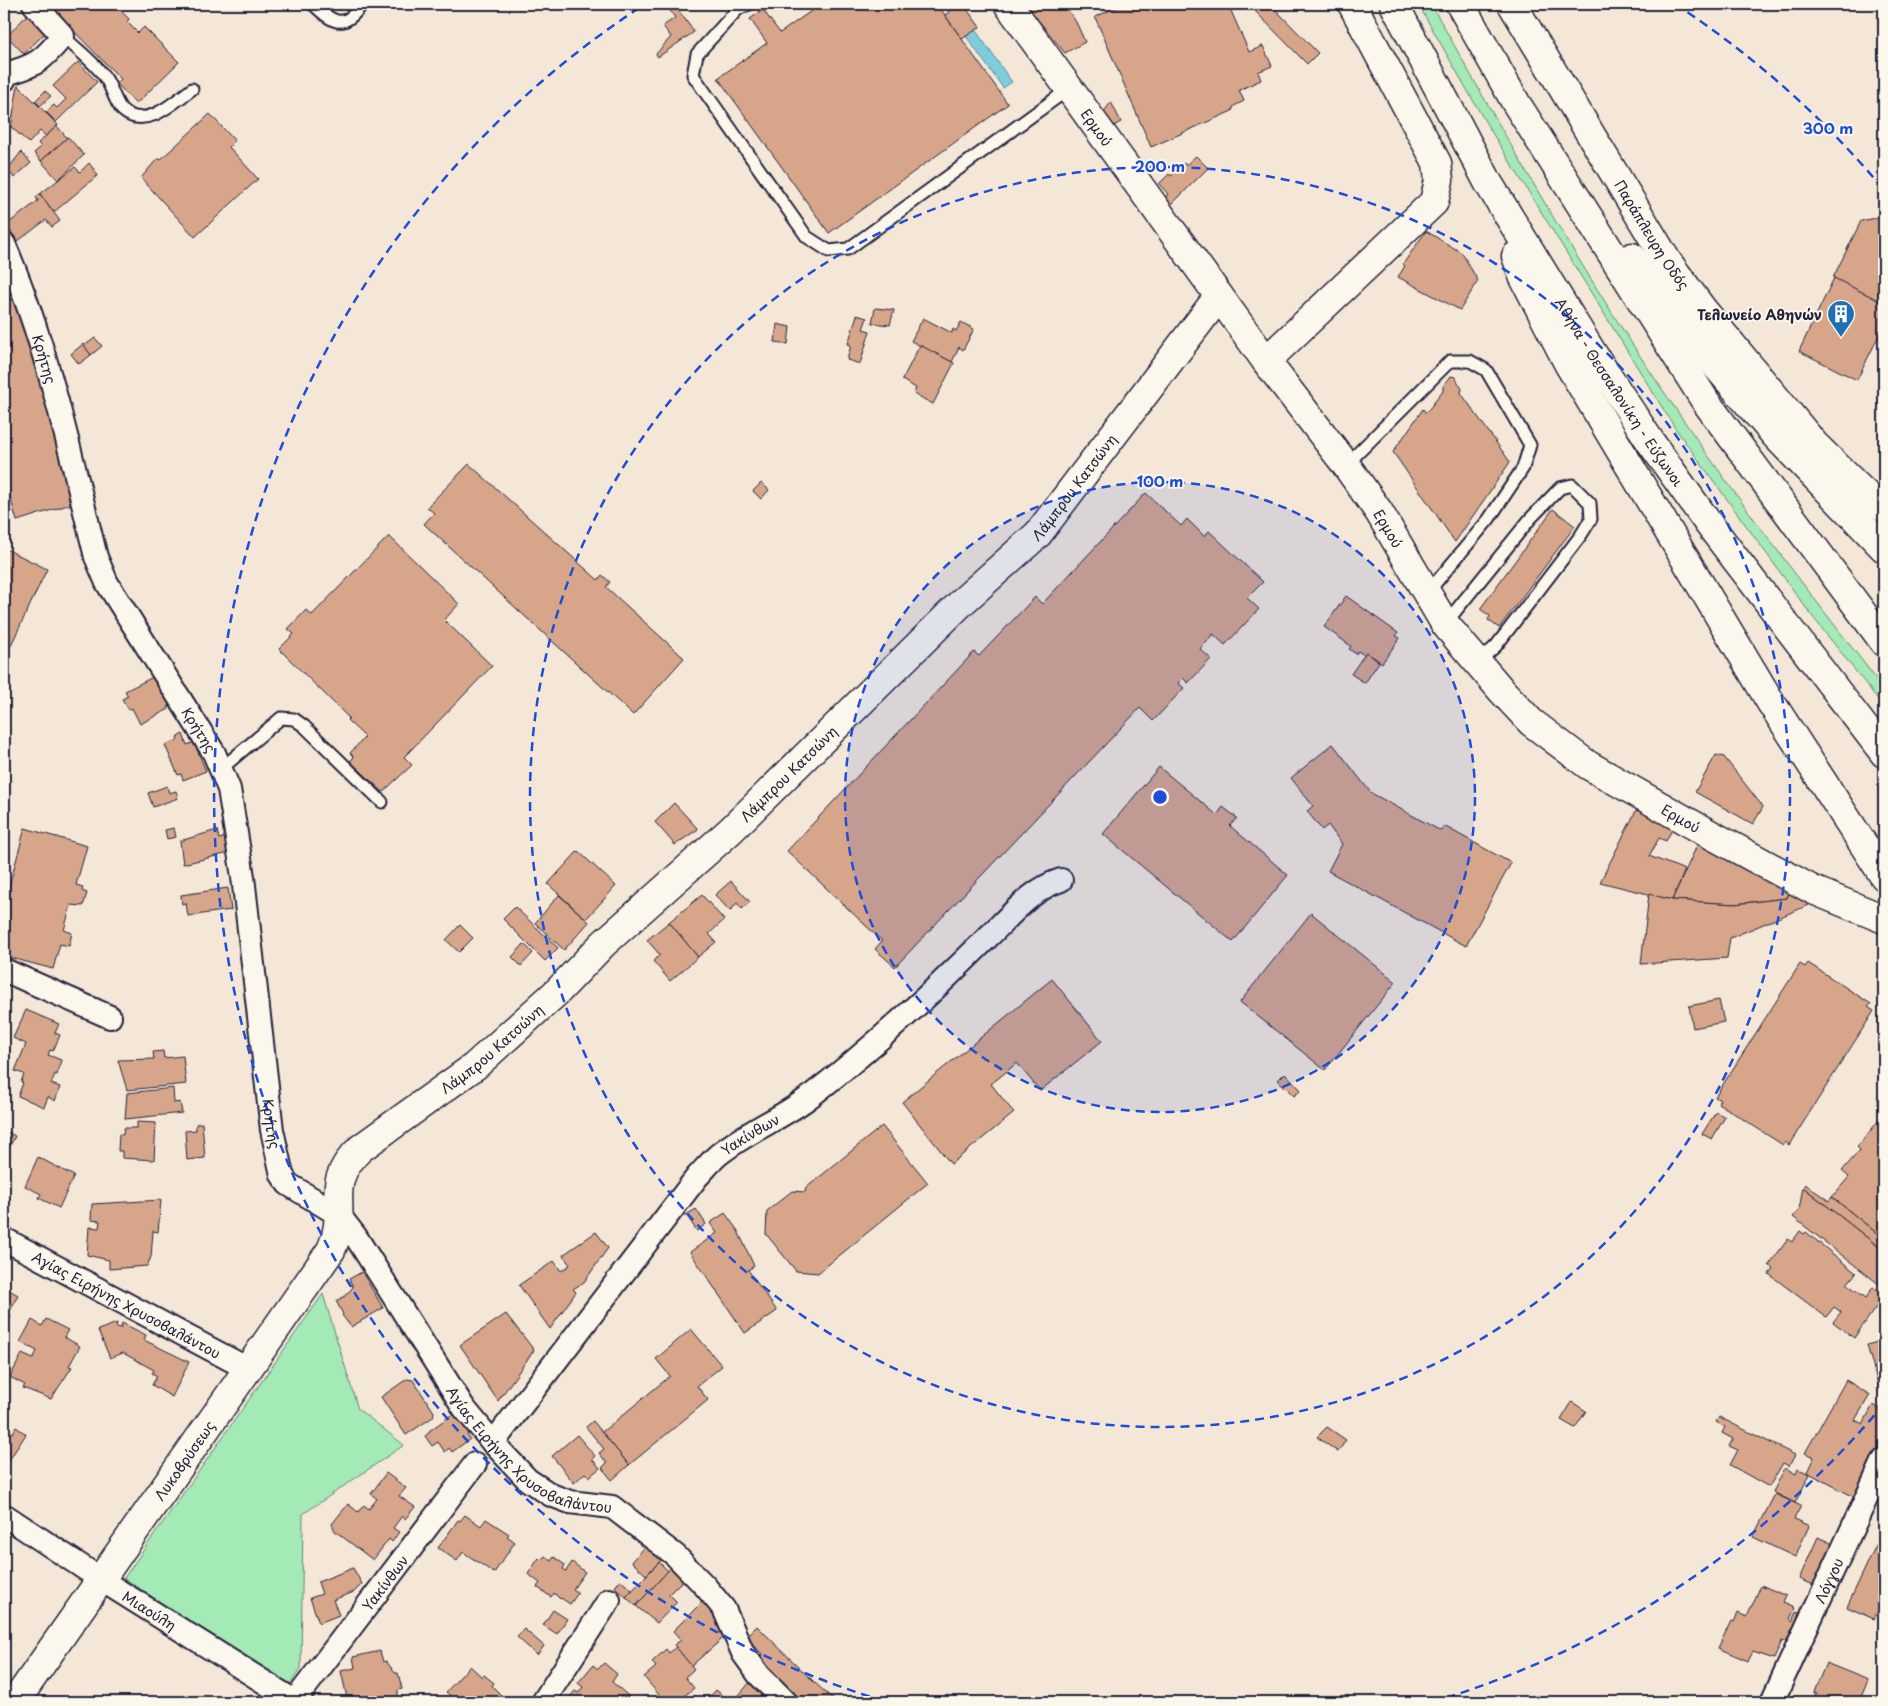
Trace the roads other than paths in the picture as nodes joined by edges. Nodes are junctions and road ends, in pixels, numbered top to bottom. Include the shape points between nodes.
1 (34, 4) edge
2 (313, 4) edge
3 (362, 4) edge
4 (749, 4) edge
5 (1008, 4) edge
6 (1352, 4) edge
7 (1394, 4) edge
8 (1460, 4) edge
9 (1512, 4) edge
10 (63, 36) junction
11 (4, 75) edge
12 (1070, 88) junction
13 (192, 89) dead end
14 (1546, 150) junction
15 (1489, 184) junction
16 (4, 244) edge
17 (1219, 296) junction
18 (1266, 361) junction
19 (1346, 466) junction
20 (1884, 508) edge
21 (1884, 548) edge
22 (1426, 594) junction
23 (1446, 624) junction
24 (1884, 642) edge
25 (1478, 662) junction
26 (1884, 753) edge
27 (222, 768) junction
28 (382, 802) dead end
29 (1884, 876) edge
30 (1060, 880) dead end
31 (1884, 919) edge
32 (4, 970) edge
33 (110, 1017) dead end
34 (339, 1214) junction
35 (4, 1239) edge
36 (248, 1370) junction
37 (493, 1443) junction
38 (1884, 1460) edge
39 (475, 1464) dead end
40 (4, 1515) edge
41 (102, 1580) junction
42 (609, 1600) dead end
43 (15, 1702) edge
44 (295, 1702) edge
45 (543, 1702) edge
46 (786, 1702) edge
47 (1772, 1702) edge

1 - 10 street
2 - 3 lane via 329,19 344,22
4 - 12 lane via 738,9 696,54 693,75 807,237 829,251 848,249
5 - 12 main road, Ερμού
6 - 18 main road via 1437,162 1439,180 1434,202
7 - 15 main road, Αθήνα - Θεσσαλονίκη - Εύζωνοι
8 - 14 main road
9 - 20 main road, Παράπλευρη Οδός via 1667,261 1703,310 1814,444
10 - 11 street via 30,68
10 - 13 lane via 106,78 121,109 133,117 146,118 159,112
12 - 17 main road, Ερμού
14 - 21 main road via 1689,334 1762,421
14 - 24 main road via 1706,402
15 - 26 main road, Αθήνα - Θεσσαλονίκη - Εύζωνοι via 1652,444 1790,632
15 - 29 main road via 1524,276 1568,363 1770,701
16 - 27 street, Κρήτης via 21,283 52,385 96,557 107,583
17 - 18 main road, Ερμού
17 - 34 main road, Λάμπρου Κατσώνη via 1038,534 962,602 731,830 603,944 558,991 475,1066 354,1154 339,1178
18 - 19 main road, Ερμού
19 - 22 main road, Ερμού via 1379,512
19 - 22 lane via 1450,361 1470,361 1486,370 1530,445 1528,453 1523,468 1488,520
22 - 23 main road, Ερμού
23 - 25 main road, Ερμού
23 - 25 lane via 1530,518 1560,488 1572,485 1590,503 1591,519 1581,535 1496,646
25 - 31 main road, Ερμού via 1531,722 1588,765 1813,890
27 - 28 lane via 281,718 294,719
27 - 34 street, Κρήτης via 229,789 244,878 259,1030 279,1166 288,1184
30 - 37 street, Υακίνθων via 1048,884 1023,903 946,979 841,1072 788,1113 718,1155 697,1177 579,1328
32 - 33 street
34 - 36 main road, Λυκοβρύσεως via 339,1234 331,1250
34 - 37 street, Αγίας Ειρήνης Χρυσοβαλάντου via 464,1408
35 - 36 street, Αγίας Ειρήνης Χρυσοβαλάντου
36 - 41 main road, Λυκοβρύσεως
37 - 46 street, Αγίας Ειρήνης Χρυσοβαλάντου via 528,1480 551,1495 570,1502 612,1507 675,1555 706,1586 724,1610 743,1653
38 - 47 street, Λόγγου
39 - 44 street, Υακίνθων
40 - 41 street, Μιαούλη
41 - 43 main road, Λυκοβρύσεως
41 - 44 street, Μιαούλη
42 - 45 street

